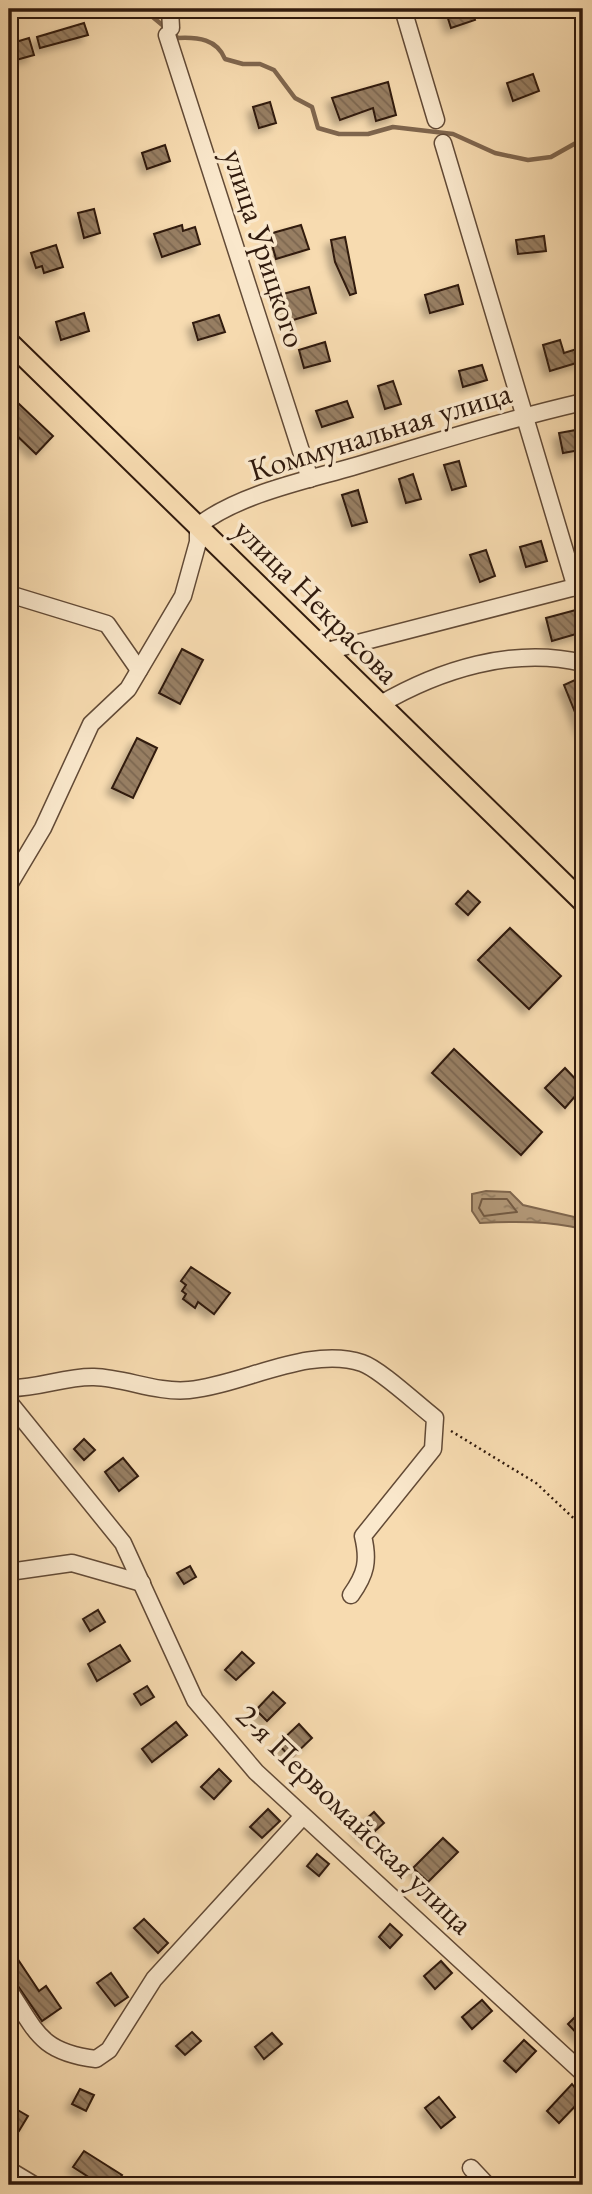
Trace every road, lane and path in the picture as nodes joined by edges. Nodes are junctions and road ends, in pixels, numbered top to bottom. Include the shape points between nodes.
1 (170, 9) edge
2 (403, 9) edge
3 (436, 120) dead end
4 (443, 143) dead end
5 (11, 350) edge
6 (583, 402) edge
7 (522, 416) junction
8 (310, 479) junction
9 (198, 526) junction
10 (580, 587) edge
11 (9, 594) edge
12 (327, 651) junction
13 (583, 663) edge
14 (139, 670) junction
15 (379, 705) junction
16 (9, 885) edge
17 (583, 902) edge
18 (9, 1388) edge
19 (9, 1402) edge
20 (435, 1418) junction
21 (583, 1527) edge
22 (9, 1572) edge
23 (142, 1583) junction
24 (351, 1595) dead end
25 (303, 1816) junction
26 (9, 1990) edge
27 (583, 2073) edge
28 (471, 2168) dead end
29 (9, 2170) edge
30 (34, 2185) edge
31 (487, 2185) edge

1 - 8 street, улица Урицкого via 169,31
2 - 3 street
4 - 7 street
5 - 9 main road, улица Некрасова
6 - 7 street, Коммунальная улица
7 - 8 street, Коммунальная улица
7 - 10 street
8 - 9 street, Коммунальная улица via 217,510
9 - 12 main road, улица Некрасова
9 - 14 street via 183,596
10 - 12 street
11 - 14 street via 107,624
12 - 15 main road, улица Некрасова
13 - 15 street via 558,657 510,658 413,685
14 - 16 street via 128,689 91,724 43,828
15 - 17 main road, улица Некрасова
18 - 20 street via 93,1377 190,1390 340,1358 365,1364
19 - 23 street, 2-я Первомайская улица via 123,1543
20 - 21 path via 536,1483
20 - 24 street via 433,1449 363,1536 366,1574
22 - 23 street via 72,1563
23 - 25 street, 2-я Первомайская улица via 195,1700 257,1772
25 - 26 street via 154,1979 109,2050 96,2059 68,2055 42,2040
25 - 27 street, 2-я Первомайская улица
28 - 31 street
29 - 30 street

